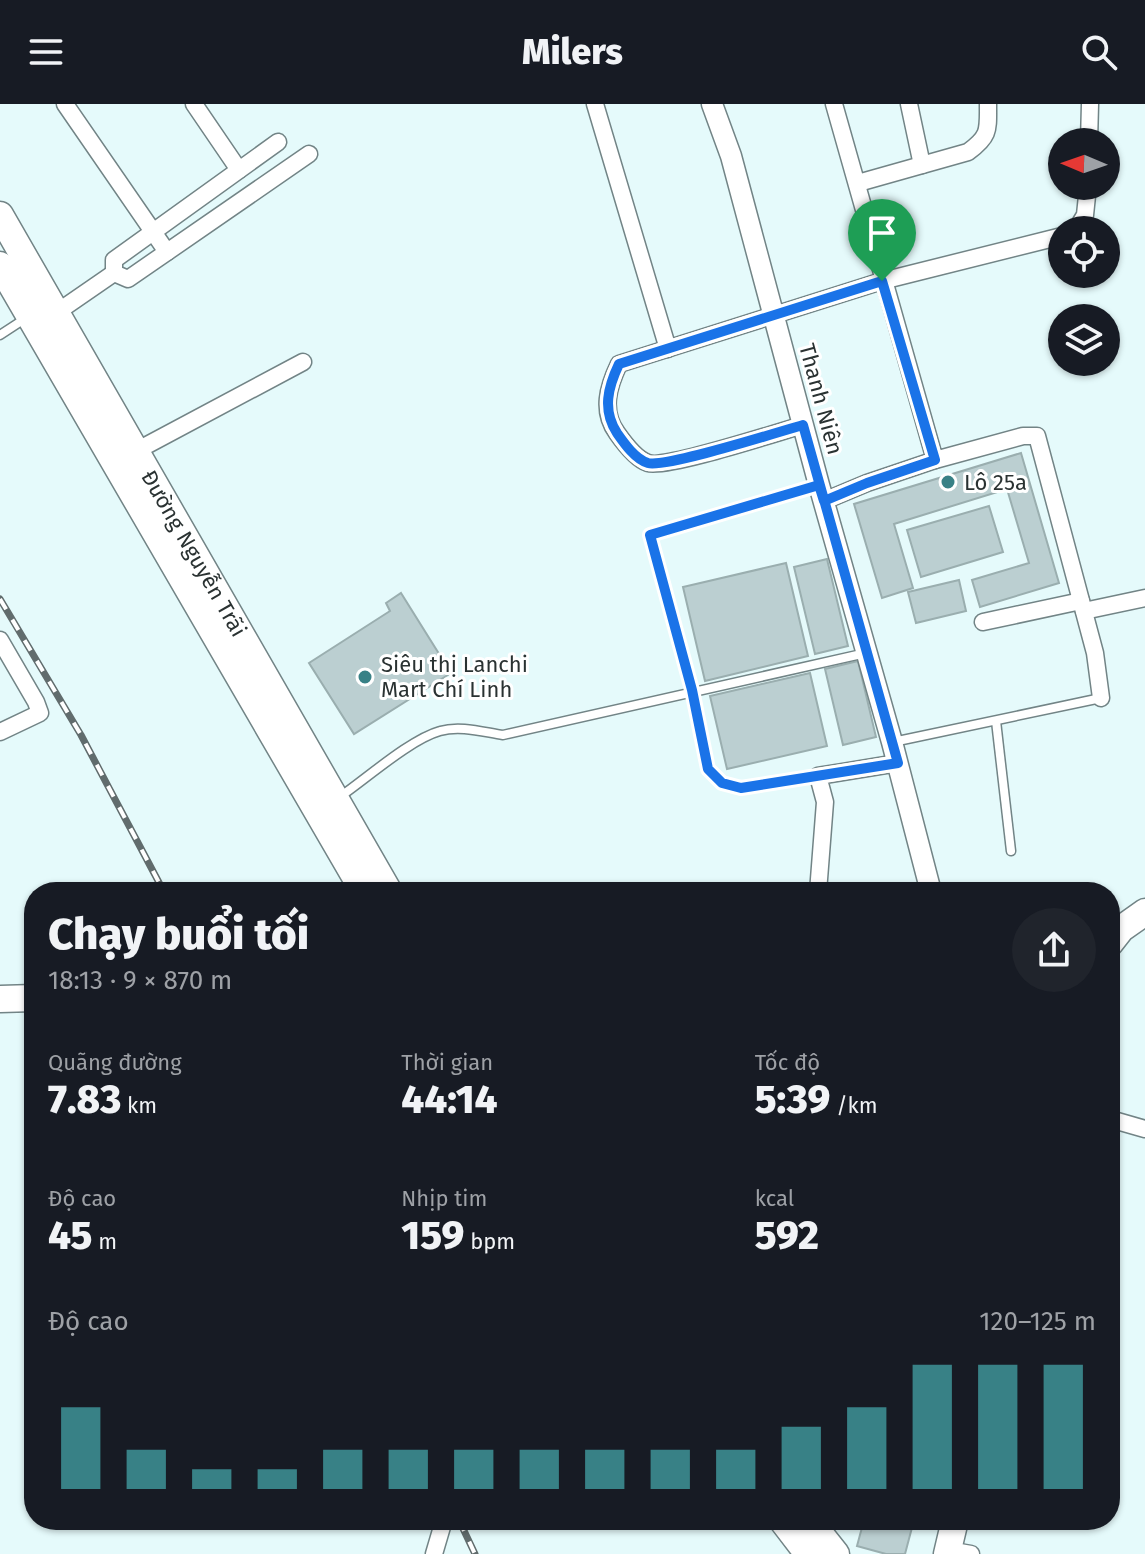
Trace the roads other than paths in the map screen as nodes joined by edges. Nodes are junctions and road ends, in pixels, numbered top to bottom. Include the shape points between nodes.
1 (65, 104) edge
2 (194, 104) edge
3 (712, 104) edge
4 (834, 104) edge
5 (909, 104) edge
6 (988, 104) edge
7 (1090, 104) edge
8 (598, 107) edge
9 (1089, 128) edge
10 (278, 142) dead end
11 (309, 154) dead end
12 (922, 165) junction
13 (239, 170) junction
14 (858, 183) junction
15 (0, 215) edge
16 (153, 232) junction
17 (1048, 240) edge
18 (167, 252) junction
19 (0, 265) edge
20 (114, 273) junction
21 (882, 281) junction
22 (56, 313) junction
23 (30, 316) junction
24 (774, 316) junction
25 (0, 335) edge
26 (668, 349) junction
27 (303, 362) dead end
28 (803, 425) junction
29 (136, 451) junction
30 (935, 460) junction
31 (821, 493) junction
32 (1145, 598) edge
33 (1083, 606) junction
34 (983, 622) dead end
35 (0, 640) edge
36 (867, 653) junction
37 (692, 690) junction
38 (1101, 698) joint
39 (996, 721) junction
40 (0, 732) edge
41 (892, 742) junction
42 (898, 763) junction
43 (818, 776) junction
44 (327, 804) junction
45 (1011, 851) dead end
46 (360, 882) edge
47 (382, 882) edge
48 (819, 882) edge
49 (928, 882) edge
50 (1145, 912) edge
51 (1120, 930) edge
52 (24, 998) edge
53 (0, 999) edge
54 (1120, 1122) edge
55 (1145, 1129) edge
56 (441, 1530) edge
57 (790, 1530) edge
58 (817, 1530) edge
59 (955, 1530) edge
60 (955, 1553) edge
61 (434, 1554) edge
62 (808, 1554) edge
63 (836, 1554) edge

1 - 16 street
2 - 13 street
3 - 24 street, Thanh Niên
4 - 14 street
5 - 12 street
6 - 12 street via 988,133 981,142 968,152
7 - 9 street
8 - 26 street
10 - 13 street
11 - 18 street
12 - 14 street
13 - 16 street
14 - 21 street
15 - 22 highway, Đường Nguyễn Trãi
16 - 18 street
16 - 20 street via 114,260
17 - 21 street
18 - 20 street via 128,279
19 - 23 highway, Đường Nguyễn Trãi
20 - 22 street
21 - 24 street
21 - 30 street
22 - 29 highway, Đường Nguyễn Trãi
23 - 25 lane
23 - 44 highway, Đường Nguyễn Trãi
24 - 26 street
24 - 28 street, Thanh Niên
26 - 28 street via 619,364 608,388 610,423 625,446 648,463 671,462
27 - 29 street
28 - 31 street, Thanh Niên
29 - 44 highway, Đường Nguyễn Trãi
30 - 31 street
30 - 33 street via 1037,436
31 - 36 street, Thanh Niên
31 - 37 lane via 650,535
32 - 33 street
33 - 34 street
33 - 38 street
35 - 40 street via 40,713
36 - 37 lane
36 - 41 street, Thanh Niên
37 - 43 lane via 708,769 722,783 741,788
37 - 44 lane via 503,735 440,731
38 - 39 lane
39 - 41 lane
39 - 45 lane
41 - 42 street, Thanh Niên
42 - 43 street
42 - 49 street, Thanh Niên
43 - 48 street via 825,802
44 - 46 highway, Đường Nguyễn Trãi
44 - 47 highway, Đường Nguyễn Trãi
50 - 51 highway
52 - 53 highway
54 - 55 street
56 - 61 street
57 - 62 highway
58 - 63 highway
59 - 60 highway

